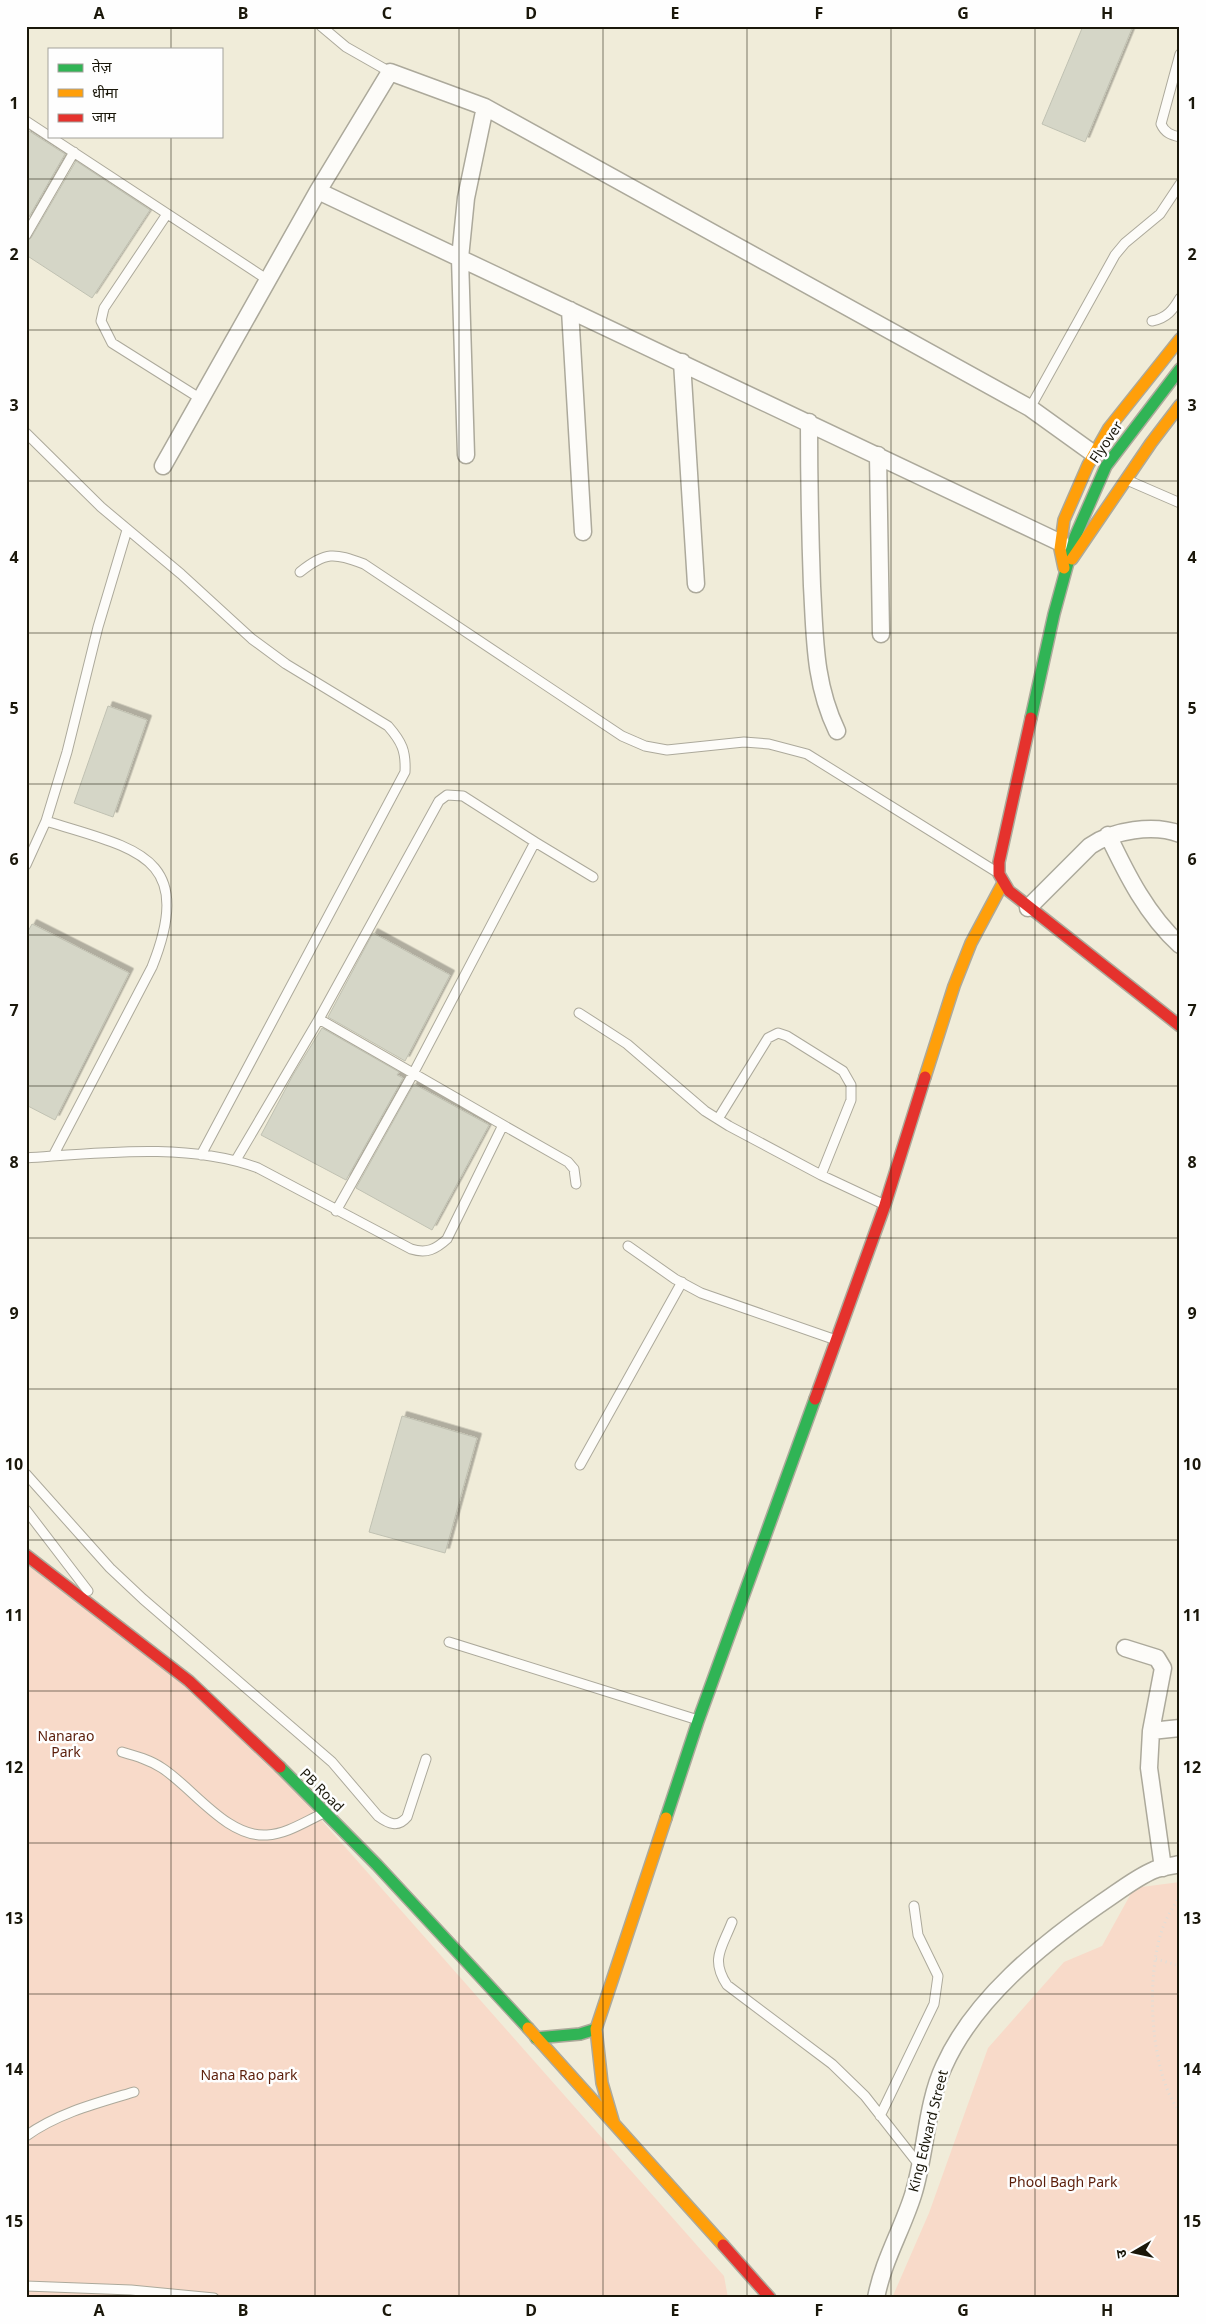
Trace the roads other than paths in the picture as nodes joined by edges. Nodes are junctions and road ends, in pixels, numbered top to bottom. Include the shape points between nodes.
1 (321, 26) edge
2 (1180, 54) edge
3 (390, 72) junction
4 (485, 107) junction
5 (26, 121) edge
6 (48, 135) edge
7 (1180, 137) edge
8 (52, 138) edge
9 (74, 152) junction
10 (1180, 184) edge
11 (318, 191) junction
12 (167, 214) junction
13 (26, 235) edge
14 (460, 258) junction
15 (268, 280) junction
16 (1180, 298) edge
17 (570, 310) junction
18 (1152, 321) dead end
19 (1180, 339) edge
20 (682, 362) junction
21 (1180, 369) edge
22 (201, 399) junction
23 (1180, 405) edge
24 (1030, 408) junction
25 (1166, 421) junction
26 (808, 422) junction
27 (1180, 428) edge
28 (26, 433) edge
29 (1094, 454) junction
30 (466, 455) dead end
31 (878, 455) junction
32 (163, 466) dead end
33 (1124, 479) junction
34 (1180, 503) edge
35 (127, 530) junction
36 (583, 532) dead end
37 (1068, 540) junction
38 (1065, 570) junction
39 (300, 572) dead end
40 (696, 584) dead end
41 (881, 634) dead end
42 (837, 731) dead end
43 (46, 821) junction
44 (1180, 834) edge
45 (1108, 835) junction
46 (535, 842) junction
47 (26, 866) edge
48 (593, 878) dead end
49 (1001, 878) junction
50 (1028, 908) junction
51 (1180, 945) edge
52 (579, 1013) dead end
53 (319, 1018) junction
54 (1180, 1026) edge
55 (414, 1072) junction
56 (718, 1119) junction
57 (503, 1125) junction
58 (201, 1155) junction
59 (53, 1156) junction
60 (26, 1158) edge
61 (236, 1160) junction
62 (821, 1175) junction
63 (576, 1184) dead end
64 (886, 1205) junction
65 (336, 1211) junction
66 (628, 1246) dead end
67 (682, 1282) junction
68 (837, 1340) junction
69 (580, 1466) dead end
70 (26, 1474) edge
71 (26, 1510) edge
72 (26, 1555) edge
73 (108, 1617) junction
74 (449, 1642) dead end
75 (1125, 1648) dead end
76 (698, 1720) junction
77 (1180, 1728) edge
78 (1151, 1731) junction
79 (122, 1752) dead end
80 (426, 1759) dead end
81 (324, 1812) junction
82 (1180, 1864) edge
83 (1163, 1868) junction
84 (914, 1906) dead end
85 (732, 1922) dead end
86 (596, 2029) junction
87 (536, 2038) junction
88 (134, 2092) dead end
89 (880, 2116) junction
90 (614, 2124) junction
91 (26, 2136) edge
92 (922, 2168) junction
93 (749, 2275) junction
94 (26, 2286) edge
95 (750, 2290) dead end
96 (214, 2298) edge
97 (770, 2298) edge
98 (876, 2298) edge

1 - 3 lane via 346,47
2 - 7 lane via 1161,124 1170,134
3 - 4 street
3 - 11 street
4 - 14 street via 466,198
4 - 24 street
5 - 6 lane
8 - 9 lane
9 - 12 lane
9 - 13 lane
10 - 24 lane via 1160,214 1115,255
11 - 14 street
11 - 15 street
12 - 15 lane
12 - 22 lane via 104,308 101,321 112,343
14 - 17 street
14 - 30 street
15 - 22 street
16 - 18 lane via 1172,311
17 - 20 street
17 - 36 street
19 - 29 street via 1109,428
20 - 26 street
20 - 40 street
21 - 37 street, Flyover via 1106,466
22 - 32 street
23 - 25 street
24 - 29 street
25 - 27 lane
25 - 33 street
26 - 31 street
26 - 42 street via 816,660 826,708
28 - 35 lane
29 - 37 street via 1064,520
31 - 37 street
31 - 41 street
33 - 34 lane
33 - 38 street
35 - 43 lane
35 - 58 lane via 252,639 286,664 388,726 398,738 405,755 404,772
37 - 38 street, Flyover
37 - 38 street via 1060,549
38 - 49 street, Flyover via 1007,818 1000,852
39 - 49 lane via 328,555 341,555 364,564 622,736 645,746 668,750 744,742 769,744 808,754
43 - 47 lane
43 - 59 lane via 120,845 143,856 155,866 168,902 162,941 152,967
44 - 45 street via 1159,830
45 - 50 street via 1090,846
45 - 51 street via 1134,887
46 - 48 lane
46 - 53 lane via 463,796 447,795 439,801
46 - 55 lane
49 - 50 street
49 - 64 street via 954,986
50 - 54 street
52 - 56 lane via 634,1049 672,1084
53 - 55 lane
53 - 61 lane
55 - 57 lane
55 - 65 lane
56 - 62 lane
56 - 62 lane via 768,1038 778,1033 787,1036 843,1071 851,1085 852,1100
57 - 63 lane via 568,1162 574,1170
57 - 65 lane via 447,1239 436,1249 411,1249
58 - 59 lane
58 - 61 lane
59 - 60 lane
61 - 65 lane via 258,1168
62 - 64 lane
64 - 68 street
66 - 67 lane
67 - 68 lane via 701,1293
67 - 69 lane
68 - 76 street
70 - 80 lane via 143,1600 332,1762 386,1822 395,1825 407,1817
71 - 73 lane
72 - 73 street, PB Road
73 - 81 street, PB Road via 130,1632 239,1726
74 - 76 lane
75 - 78 street via 1156,1658 1163,1668
76 - 86 street
77 - 78 street
78 - 83 street via 1149,1768
79 - 81 lane via 162,1768 230,1824 247,1833 285,1832
81 - 87 street, PB Road
82 - 83 street, King Edward Street
83 - 92 street, King Edward Street via 1134,1881 1068,1927 1000,1986 968,2024 943,2068
84 - 89 lane via 918,1935 938,1976 938,1988 934,2004
85 - 89 lane via 717,1960 718,1972 727,1985 832,2064 865,2096
86 - 87 street via 580,2034
86 - 90 street via 602,2083
87 - 90 street, PB Road
88 - 91 lane via 89,2105 50,2121
89 - 92 lane
90 - 93 street, PB Road
92 - 98 street, King Edward Street
93 - 95 street
93 - 97 street, PB Road
94 - 96 lane via 131,2290

